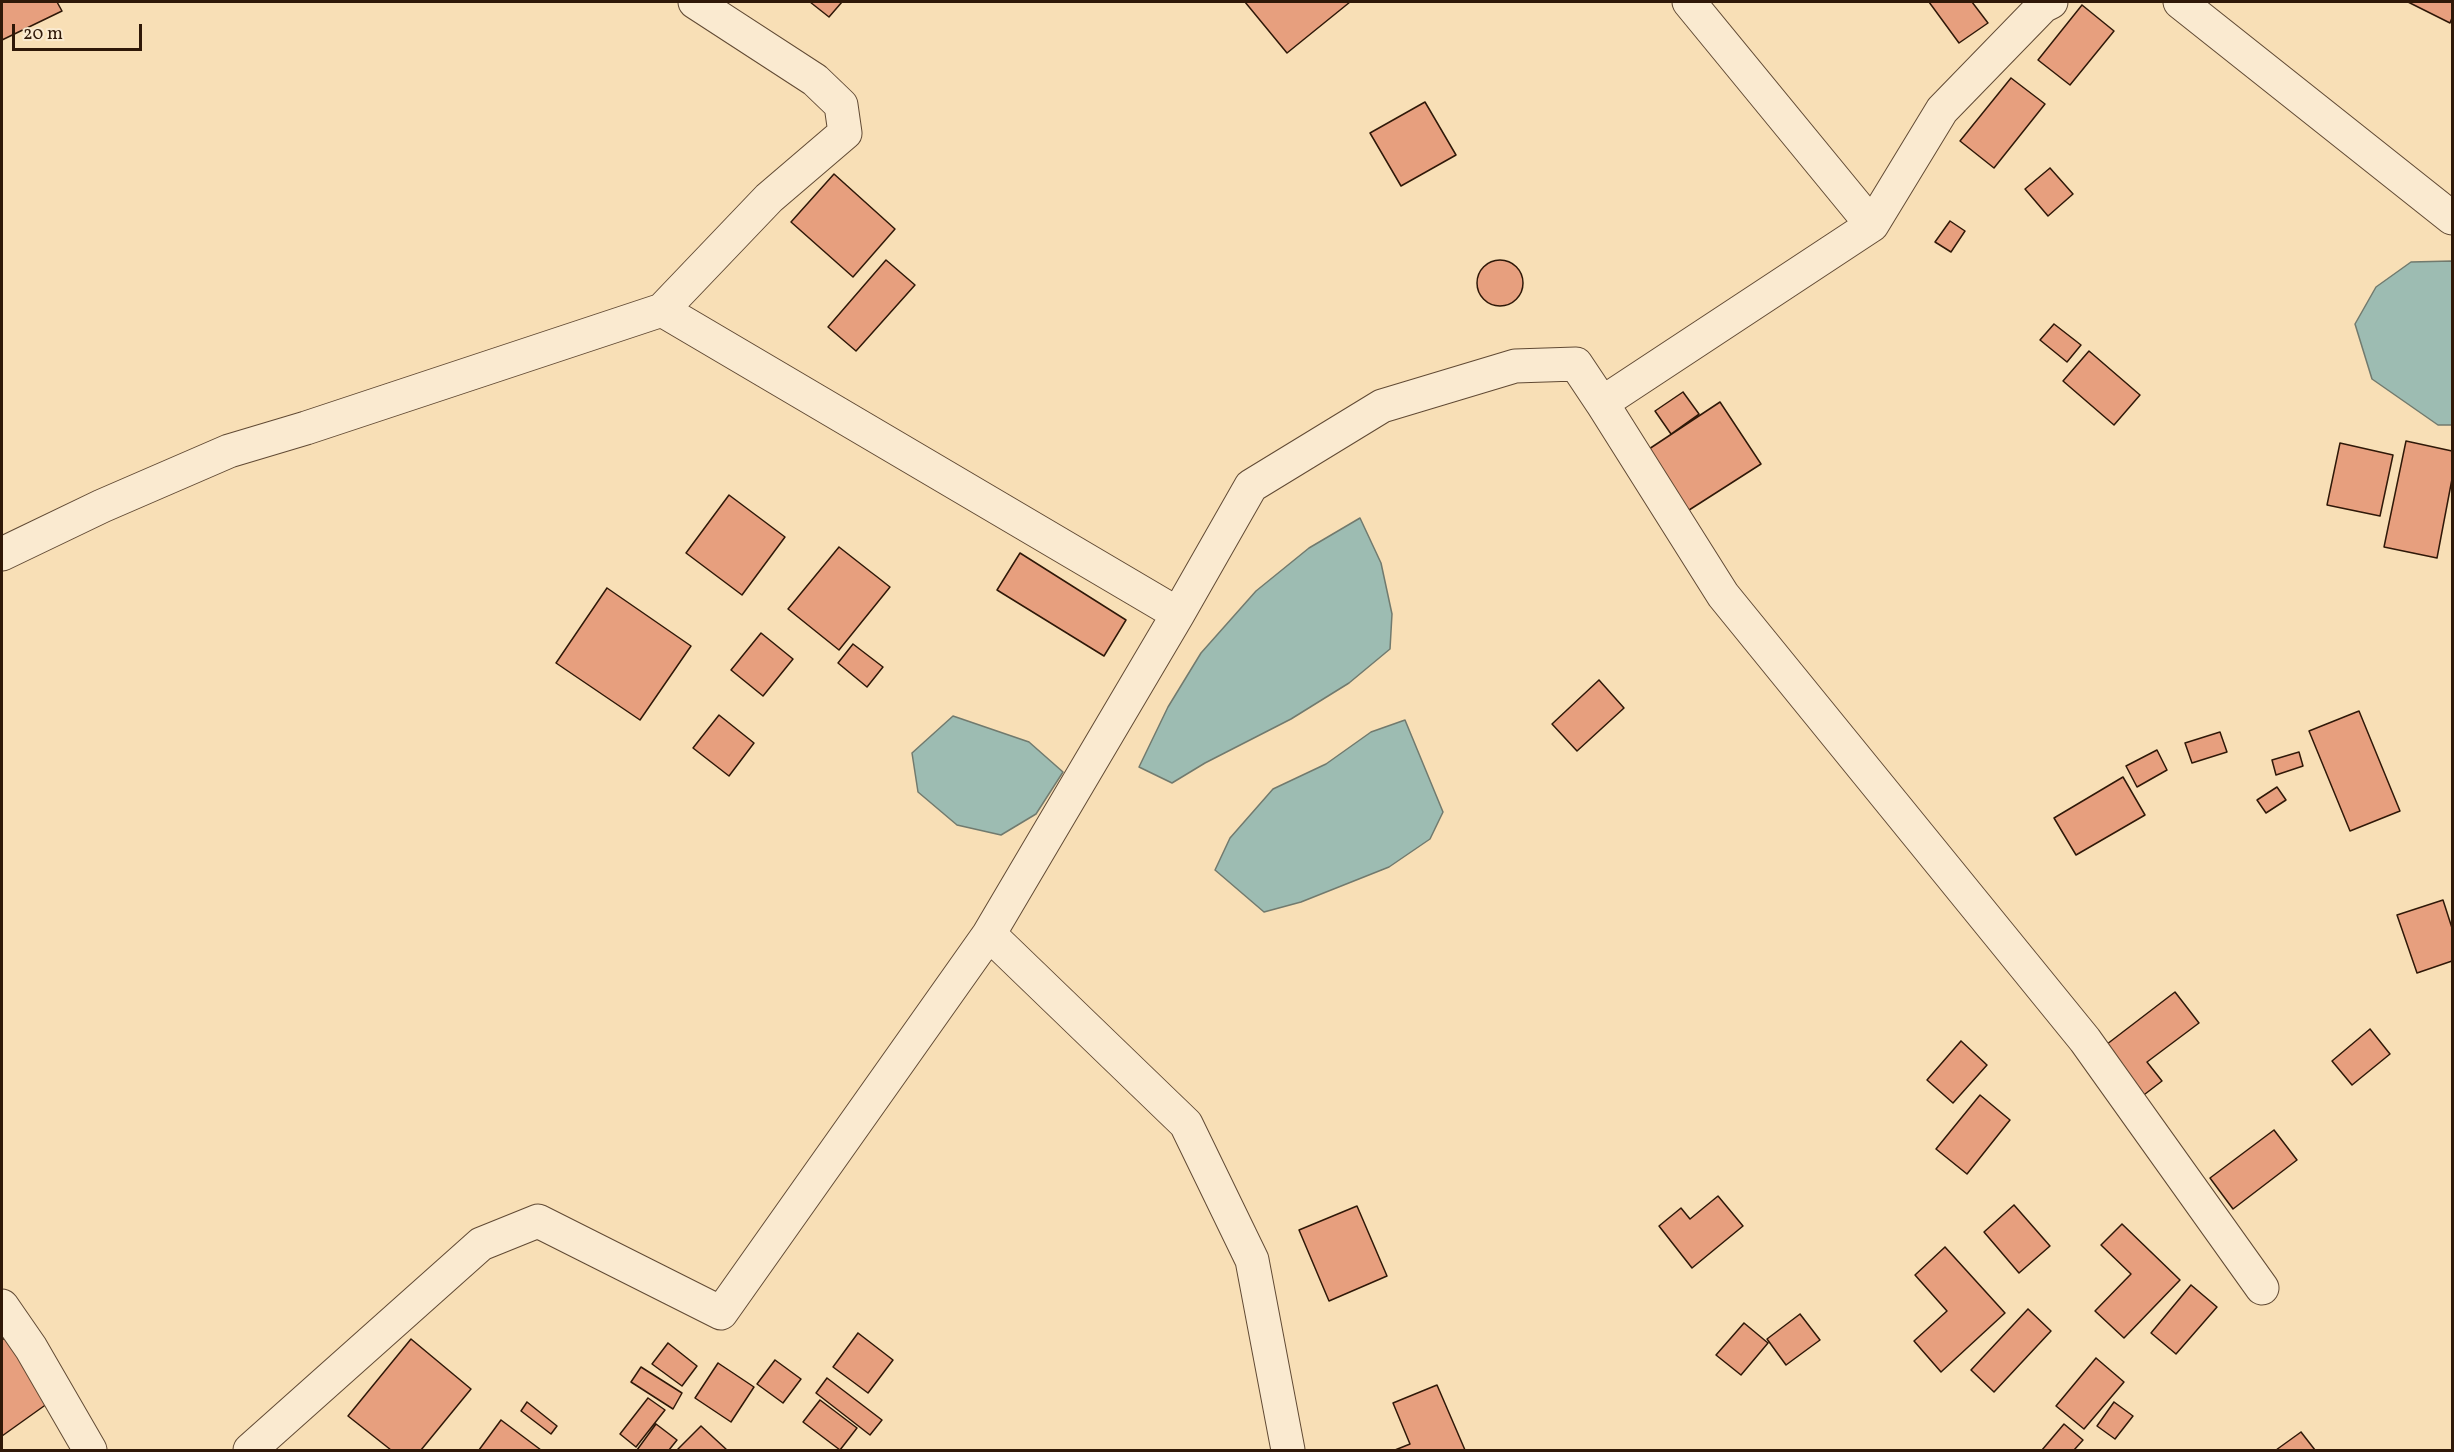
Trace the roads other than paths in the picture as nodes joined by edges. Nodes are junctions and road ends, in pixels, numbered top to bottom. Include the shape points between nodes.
1 (695, 2) edge
2 (1689, 2) edge
3 (2051, 2) edge
4 (2180, 2) edge
5 (2452, 218) edge
6 (1872, 225) junction
7 (662, 310) junction
8 (1602, 403) junction
9 (2, 554) edge
10 (1178, 614) junction
11 (989, 934) junction
12 (2262, 1288) dead end
13 (2, 1306) edge
14 (90, 1450) edge
15 (250, 1450) edge
16 (1288, 1450) edge

1 - 7 street via 815,80 841,105 845,133 769,198
2 - 6 street
3 - 6 street via 1942,110
4 - 5 street
6 - 8 street
7 - 9 street via 229,451
7 - 10 street
8 - 10 street via 1576,364 1515,366 1383,406 1251,486
8 - 12 street via 1723,595 2085,1040
10 - 11 street
11 - 15 street via 721,1312 538,1221 481,1244
11 - 16 street via 1186,1125 1252,1260
13 - 14 street

